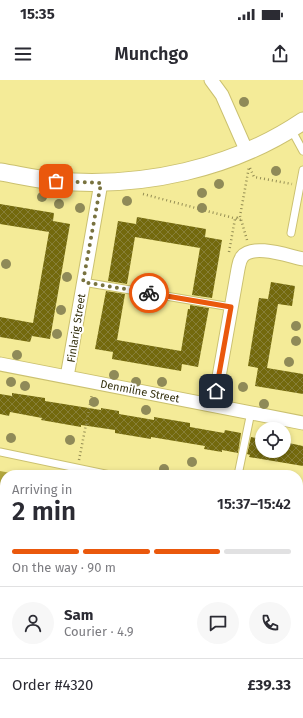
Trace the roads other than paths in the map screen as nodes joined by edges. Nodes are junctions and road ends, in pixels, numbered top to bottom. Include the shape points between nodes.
1 (211, 80) edge
2 (297, 125) edge
3 (303, 151) edge
4 (248, 159) junction
5 (303, 170) edge
6 (0, 172) edge
7 (101, 183) junction
8 (291, 233) dead end
9 (303, 259) edge
10 (83, 282) junction
11 (231, 307) junction
12 (0, 364) edge
13 (67, 378) junction
14 (214, 405) junction
15 (251, 412) junction
16 (303, 423) edge
17 (0, 452) edge
18 (87, 470) edge
19 (239, 470) edge

1 - 4 street via 222,95
2 - 3 lane
2 - 4 street
4 - 7 street via 169,176
5 - 8 lane
6 - 7 street via 56,181
7 - 10 street, Finlarig Street
9 - 11 street via 262,250 250,251 242,256
10 - 11 lane
10 - 13 street, Finlarig Street
11 - 14 street
12 - 13 street, Denmilne Street
13 - 14 street, Denmilne Street
14 - 15 street, Denmilne Street
15 - 16 street, Denmilne Street
15 - 19 lane
17 - 18 lane

